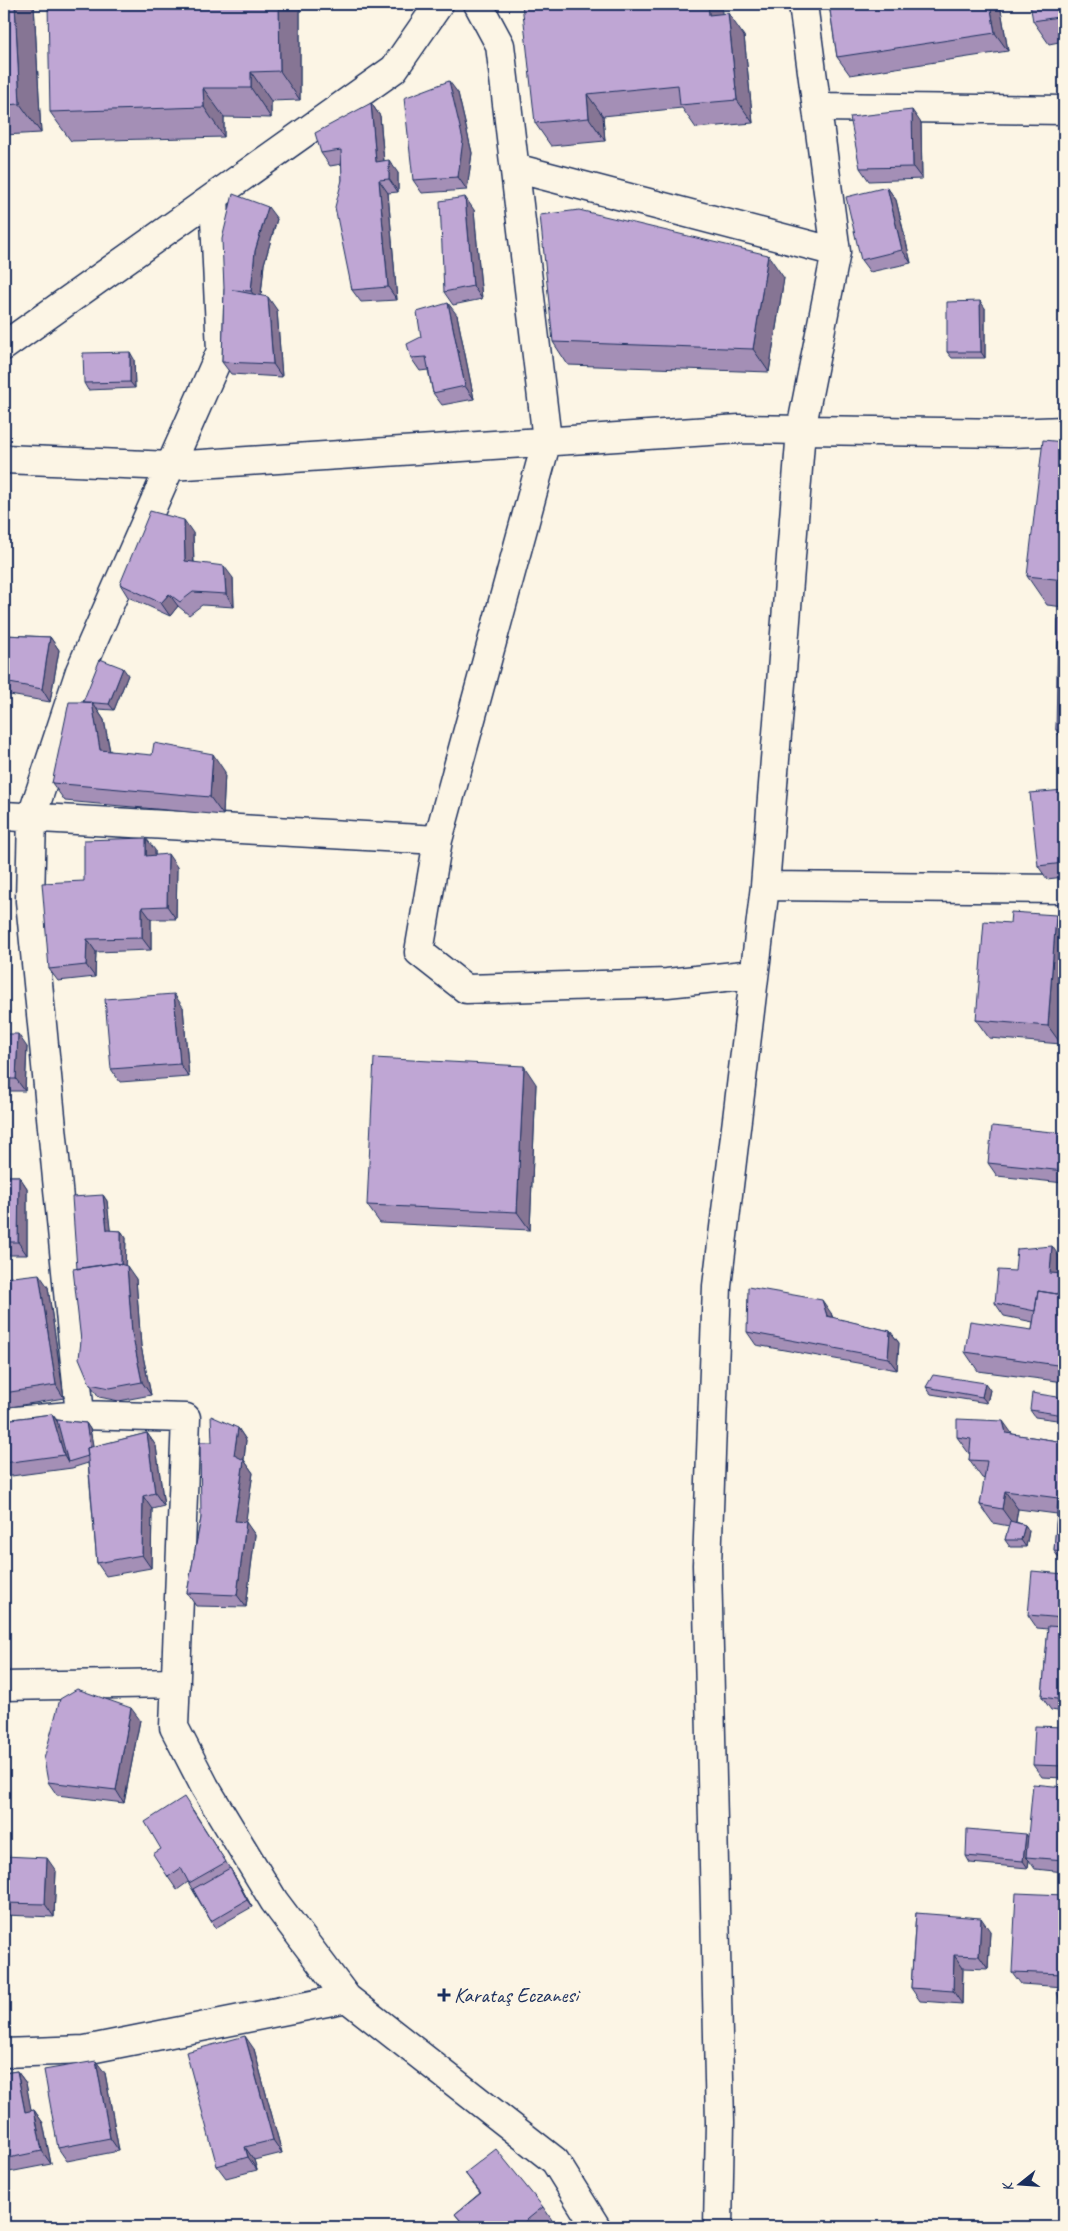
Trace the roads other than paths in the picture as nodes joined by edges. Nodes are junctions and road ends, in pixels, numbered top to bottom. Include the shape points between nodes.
1 (439, 4) edge
2 (478, 4) edge
3 (803, 4) edge
4 (818, 107) junction
5 (1064, 110) edge
6 (515, 168) junction
7 (214, 197) junction
8 (836, 252) junction
9 (4, 346) edge
10 (800, 430) junction
11 (1064, 431) edge
12 (547, 440) junction
13 (4, 458) edge
14 (171, 466) junction
15 (4, 816) edge
16 (32, 816) junction
17 (438, 840) junction
18 (765, 886) junction
19 (1064, 889) edge
20 (754, 974) junction
21 (80, 1415) junction
22 (4, 1422) edge
23 (176, 1683) junction
24 (4, 1686) edge
25 (347, 1998) junction
26 (4, 2053) edge
27 (596, 2227) edge
28 (718, 2227) edge

1 - 7 street via 394,70
2 - 6 street via 500,45
3 - 4 street
4 - 5 street
4 - 8 street
6 - 8 street
6 - 12 street
7 - 9 street
7 - 14 street via 221,351
8 - 10 street
10 - 11 street
10 - 12 street via 740,429
10 - 18 street
12 - 14 street
12 - 17 street
13 - 14 street
14 - 16 street via 80,671
15 - 16 street
16 - 17 street
16 - 21 street via 30,901
17 - 20 street via 419,952 466,989 667,983
18 - 19 street
18 - 20 street
20 - 28 street via 717,1286 707,1565 720,2122
21 - 22 street
21 - 23 street via 186,1418
23 - 24 street
23 - 25 street via 174,1726 205,1787 274,1901
25 - 26 street via 85,2050
25 - 27 street via 555,2161

